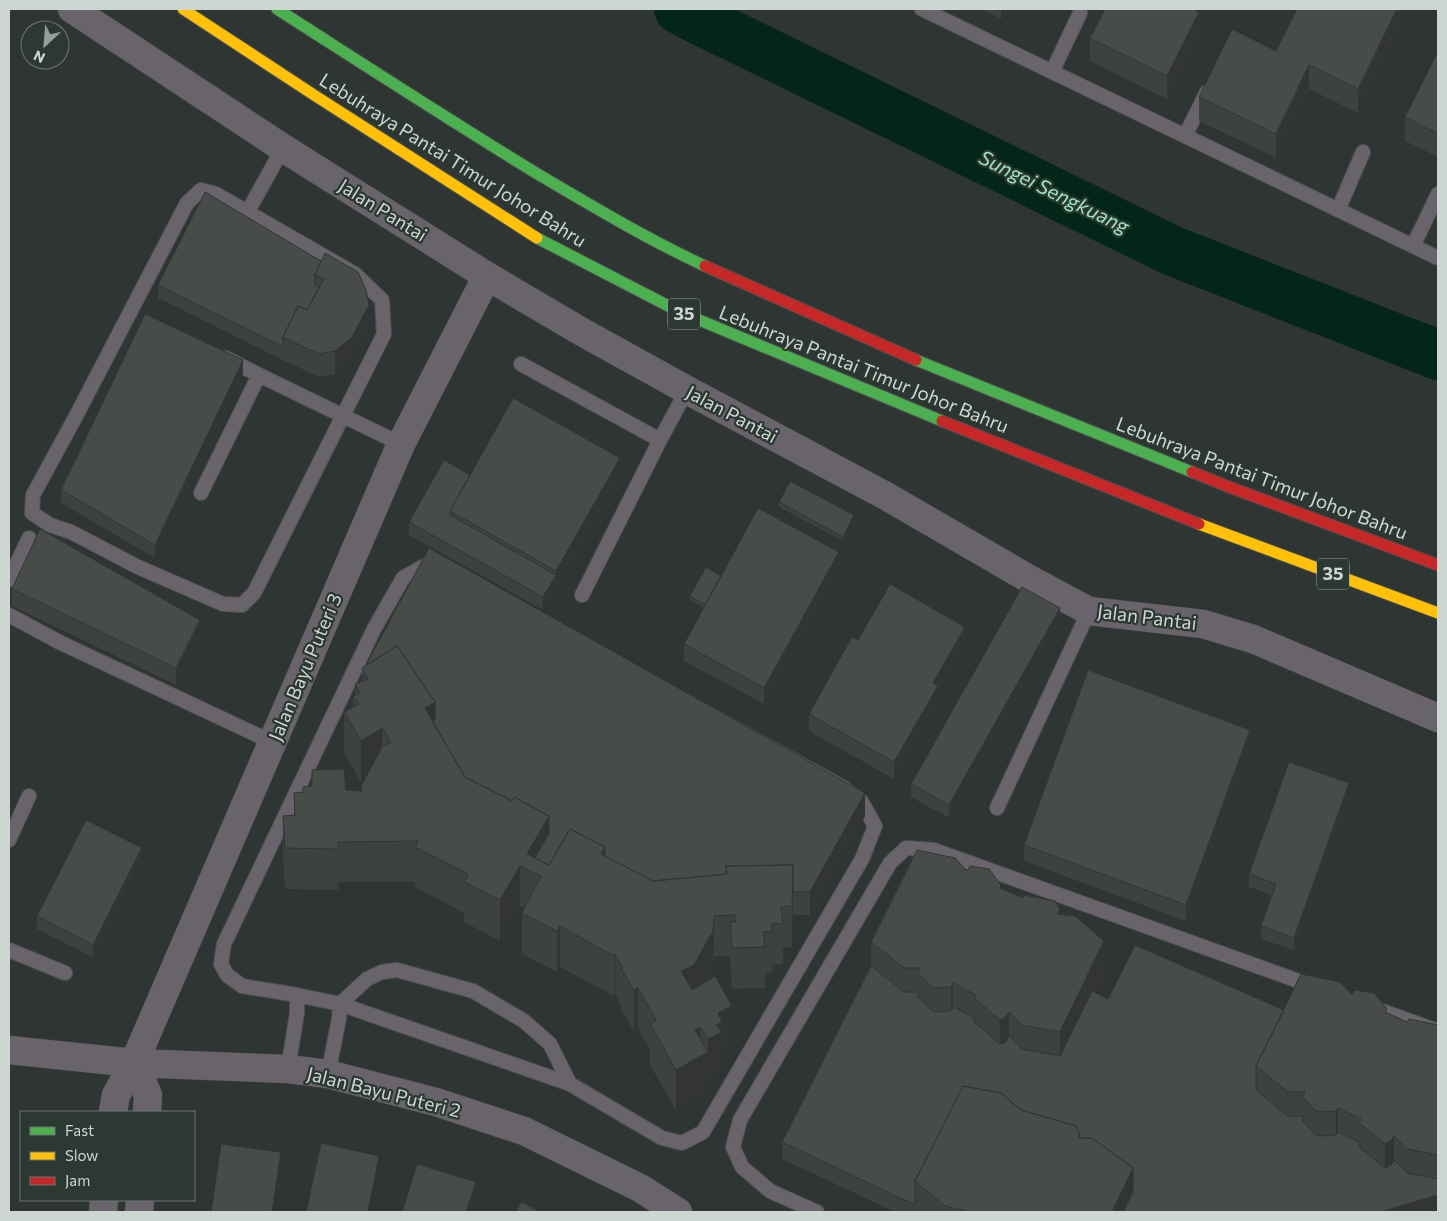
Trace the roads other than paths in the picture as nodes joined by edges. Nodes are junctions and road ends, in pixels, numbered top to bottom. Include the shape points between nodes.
1 (72, 9) edge
2 (183, 9) edge
3 (277, 9) edge
4 (922, 9) edge
5 (1080, 12) dead end
6 (1052, 72) junction
7 (1212, 83) edge
8 (1185, 136) junction
9 (283, 148) junction
10 (1363, 152) dead end
11 (1438, 194) edge
12 (1338, 210) junction
13 (248, 211) junction
14 (1413, 246) junction
15 (1438, 258) edge
16 (488, 276) junction
17 (217, 353) edge
18 (521, 364) dead end
19 (259, 375) junction
20 (687, 390) junction
21 (343, 416) junction
22 (660, 440) junction
23 (401, 444) junction
24 (201, 493) dead end
25 (29, 538) dead end
26 (1438, 565) edge
27 (9, 580) edge
28 (582, 595) dead end
29 (1089, 611) junction
30 (1438, 613) edge
31 (9, 615) edge
32 (1438, 718) edge
33 (272, 742) junction
34 (28, 796) dead end
35 (997, 808) dead end
36 (9, 840) edge
37 (9, 950) edge
38 (65, 973) dead end
39 (1326, 991) edge
40 (297, 995) junction
41 (1354, 1001) edge
42 (340, 1004) junction
43 (1438, 1031) edge
44 (9, 1050) edge
45 (134, 1063) junction
46 (288, 1069) junction
47 (328, 1074) junction
48 (570, 1084) junction
49 (113, 1111) edge
50 (147, 1111) edge
51 (678, 1212) edge
52 (816, 1212) edge

1 - 9 street, Jalan Pantai
2 - 30 highway, Lebuhraya Pantai Timur Johor Bahru / 35 via 541,240 680,312 923,414
3 - 26 highway, Lebuhraya Pantai Timur Johor Bahru / 35 via 509,156 668,249 897,352 1229,487
4 - 6 lane
5 - 6 lane
6 - 8 lane
7 - 8 lane
8 - 12 lane
9 - 13 lane
9 - 16 street, Jalan Pantai
10 - 12 lane
11 - 14 lane
12 - 14 lane
13 - 21 lane via 356,274 382,300 384,334
13 - 21 lane via 201,190 187,203 137,311 33,495 32,513 50,525 223,604 242,605 254,593
14 - 15 lane
16 - 20 street, Jalan Pantai
16 - 23 street, Jalan Bayu Puteri 3
17 - 19 lane
18 - 22 lane
19 - 21 lane
19 - 24 lane
20 - 22 lane
20 - 29 street, Jalan Pantai via 886,496
21 - 23 lane
22 - 28 lane
23 - 33 street, Jalan Bayu Puteri 3
25 - 27 lane
29 - 32 street, Jalan Pantai via 1203,624 1253,639
29 - 35 lane
31 - 33 lane via 58,642
33 - 45 street, Jalan Bayu Puteri 3
34 - 36 lane
37 - 38 lane
39 - 52 lane via 934,850 906,848 890,862 740,1120 733,1147 742,1167 770,1191
40 - 42 lane
40 - 46 lane
40 - 48 lane via 242,986 227,975 221,964 224,944 374,629 403,578 426,565 452,573 844,788 861,801 875,826 862,860 703,1132 682,1143 662,1138
41 - 43 lane
42 - 47 lane
42 - 48 lane
42 - 48 lane via 367,979 397,970 473,991 524,1021 550,1044
44 - 45 street, Jalan Bayu Puteri 2
45 - 46 street, Jalan Bayu Puteri 2
45 - 49 street, Jalan Bayu Puteri 3 via 116,1095
45 - 50 street via 148,1095
46 - 47 street, Jalan Bayu Puteri 2
47 - 51 street, Jalan Bayu Puteri 2 via 436,1102 524,1132 640,1188

